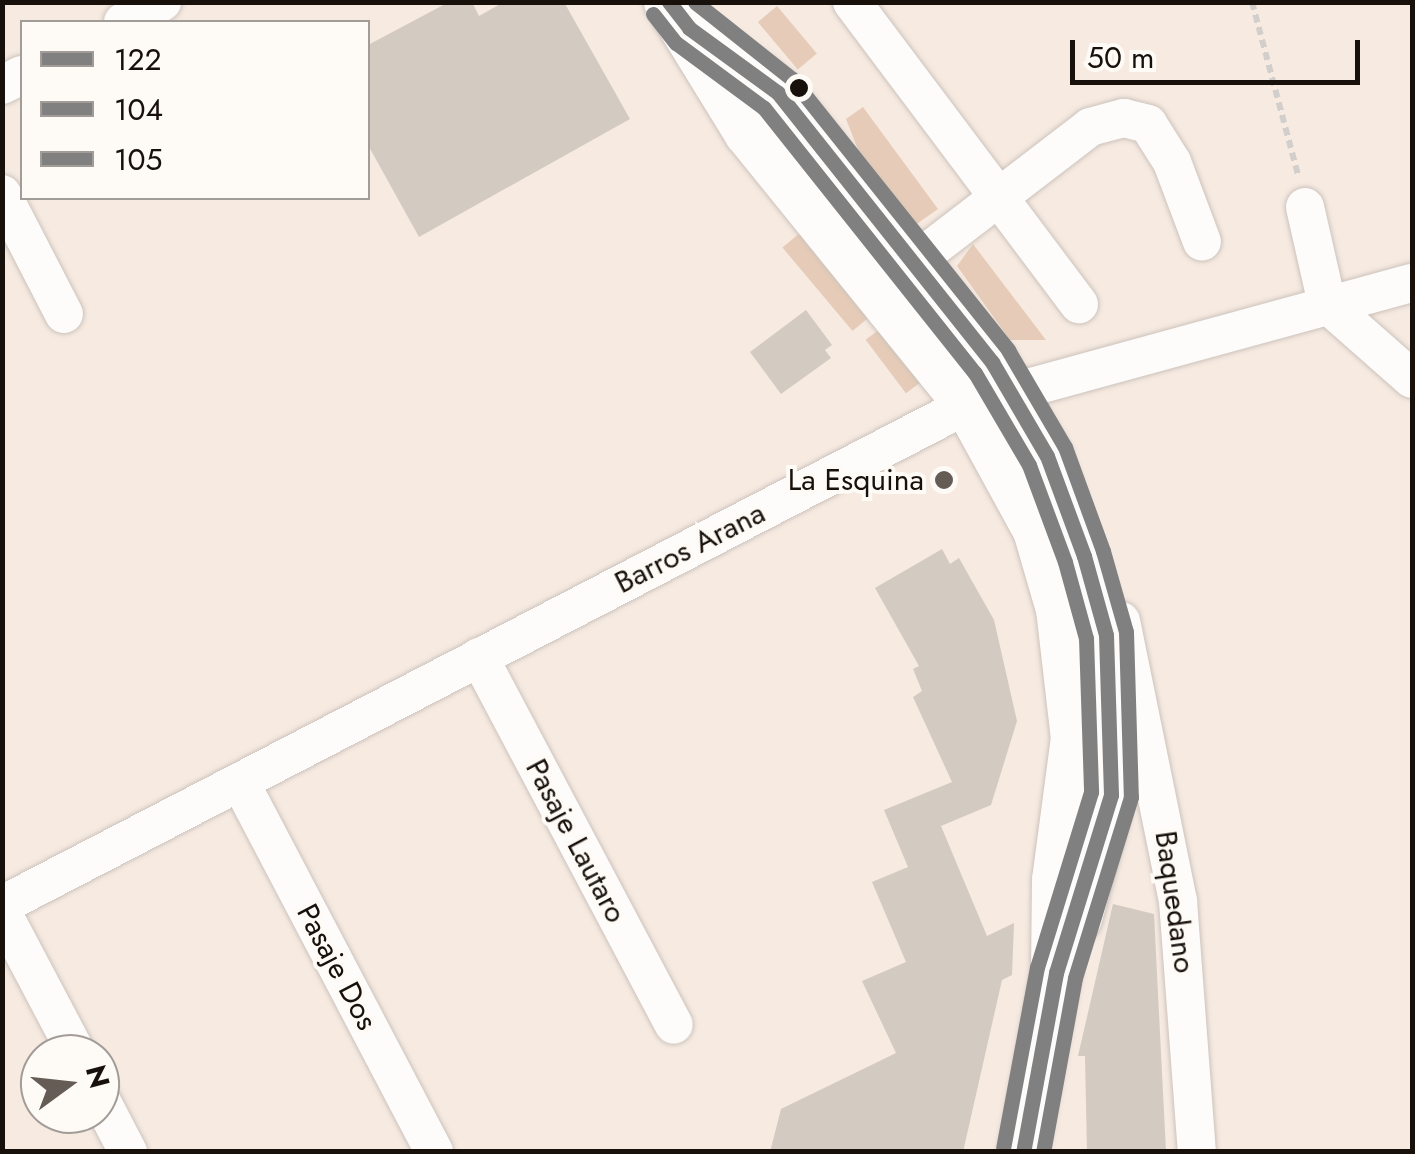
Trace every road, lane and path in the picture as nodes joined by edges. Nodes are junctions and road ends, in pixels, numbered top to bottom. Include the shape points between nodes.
1 (162, 2) edge
2 (852, 2) edge
3 (1252, 2) edge
4 (679, 15) edge
5 (128, 20) edge
6 (2, 194) edge
7 (998, 195) junction
8 (1305, 208) joint
9 (1202, 242) dead end
10 (913, 263) junction
11 (1412, 283) edge
12 (1079, 304) dead end
13 (1327, 304) junction
14 (64, 314) dead end
15 (1412, 379) edge
16 (989, 397) junction
17 (1048, 456) junction
18 (479, 658) junction
19 (240, 782) junction
20 (2, 908) edge
21 (1056, 973) junction
22 (674, 1025) dead end
23 (67, 1034) edge
24 (434, 1151) edge
25 (1023, 1152) edge
26 (1197, 1152) edge

1 - 5 street
2 - 7 street
3 - 8 path
4 - 10 main road, Baquedano via 778,94
4 - 16 main road, Baquedano via 748,132
6 - 14 street
7 - 9 street via 1090,127 1124,118 1148,124 1172,162
7 - 10 street
7 - 12 street
8 - 13 street
10 - 16 main road, Baquedano
11 - 13 street, Barros Arana
13 - 15 street
13 - 16 street, Barros Arana
16 - 17 main road, Baquedano
16 - 18 street, Barros Arana
16 - 21 main road via 1038,530 1069,656 1076,738 1058,880
17 - 21 main road via 1106,635 1113,739 1111,795 1088,887
17 - 26 street, Baquedano via 1103,560 1144,716 1178,900
18 - 19 street, Barros Arana
18 - 22 street, Pasaje Lautaro
19 - 20 street, Barros Arana
19 - 24 street, Pasaje Dos
20 - 23 street
21 - 25 main road

